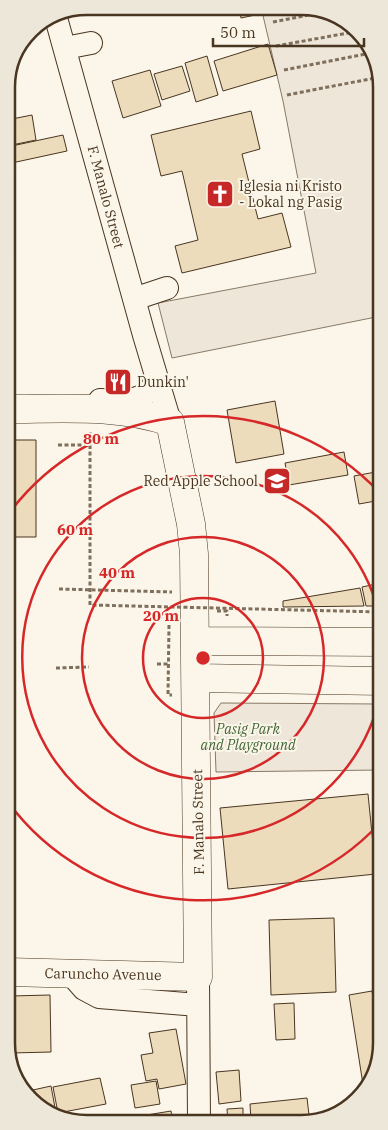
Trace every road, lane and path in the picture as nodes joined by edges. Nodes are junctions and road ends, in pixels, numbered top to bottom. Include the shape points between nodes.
1 (306, 15) edge
2 (57, 21) edge
3 (273, 22) dead end
4 (348, 33) edge
5 (91, 43) dead end
6 (276, 46) dead end
7 (65, 48) junction
8 (365, 55) edge
9 (284, 70) dead end
10 (372, 78) edge
11 (287, 95) dead end
12 (167, 288) dead end
13 (134, 299) junction
14 (156, 376) junction
15 (15, 409) edge
16 (40, 409) junction
17 (170, 422) junction
18 (90, 432) dead end
19 (58, 445) dead end
20 (91, 445) junction
21 (195, 579) junction
22 (59, 589) dead end
23 (169, 592) junction
24 (169, 610) dead end
25 (373, 612) edge
26 (169, 619) dead end
27 (196, 641) junction
28 (261, 642) junction
29 (373, 642) edge
30 (156, 664) dead end
31 (169, 664) junction
32 (89, 667) dead end
33 (56, 668) dead end
34 (203, 678) junction
35 (373, 681) edge
36 (168, 695) dead end
37 (15, 972) edge
38 (198, 977) junction
39 (162, 988) junction
40 (198, 1005) junction
41 (199, 1115) edge

1 - 3 path
2 - 7 street, F. Manalo Street
4 - 6 path
5 - 7 street
7 - 13 street, F. Manalo Street
8 - 9 path
10 - 11 path
12 - 13 street
13 - 14 street, F. Manalo Street
14 - 16 street via 150,390 134,398 57,403
14 - 17 street, F. Manalo Street
15 - 16 main road
16 - 17 main road via 128,411
17 - 21 main road, F. Manalo Street via 191,524
18 - 20 path, bridge
19 - 20 path
20 - 25 path, bridge via 90,605
21 - 23 path via 184,579 183,592
21 - 27 main road, F. Manalo Street
22 - 23 path
23 - 24 path
26 - 31 path
27 - 28 main road
27 - 34 main road, F. Manalo Street
28 - 29 main road
28 - 34 main road via 238,652 211,652 206,657
30 - 31 path
31 - 36 path
32 - 33 path
34 - 35 main road
34 - 38 main road, F. Manalo Street
37 - 39 main road, Caruncho Avenue via 70,974
38 - 39 main road, Caruncho Avenue
38 - 40 street, F. Manalo Street
39 - 40 street
40 - 41 street, F. Manalo Street

